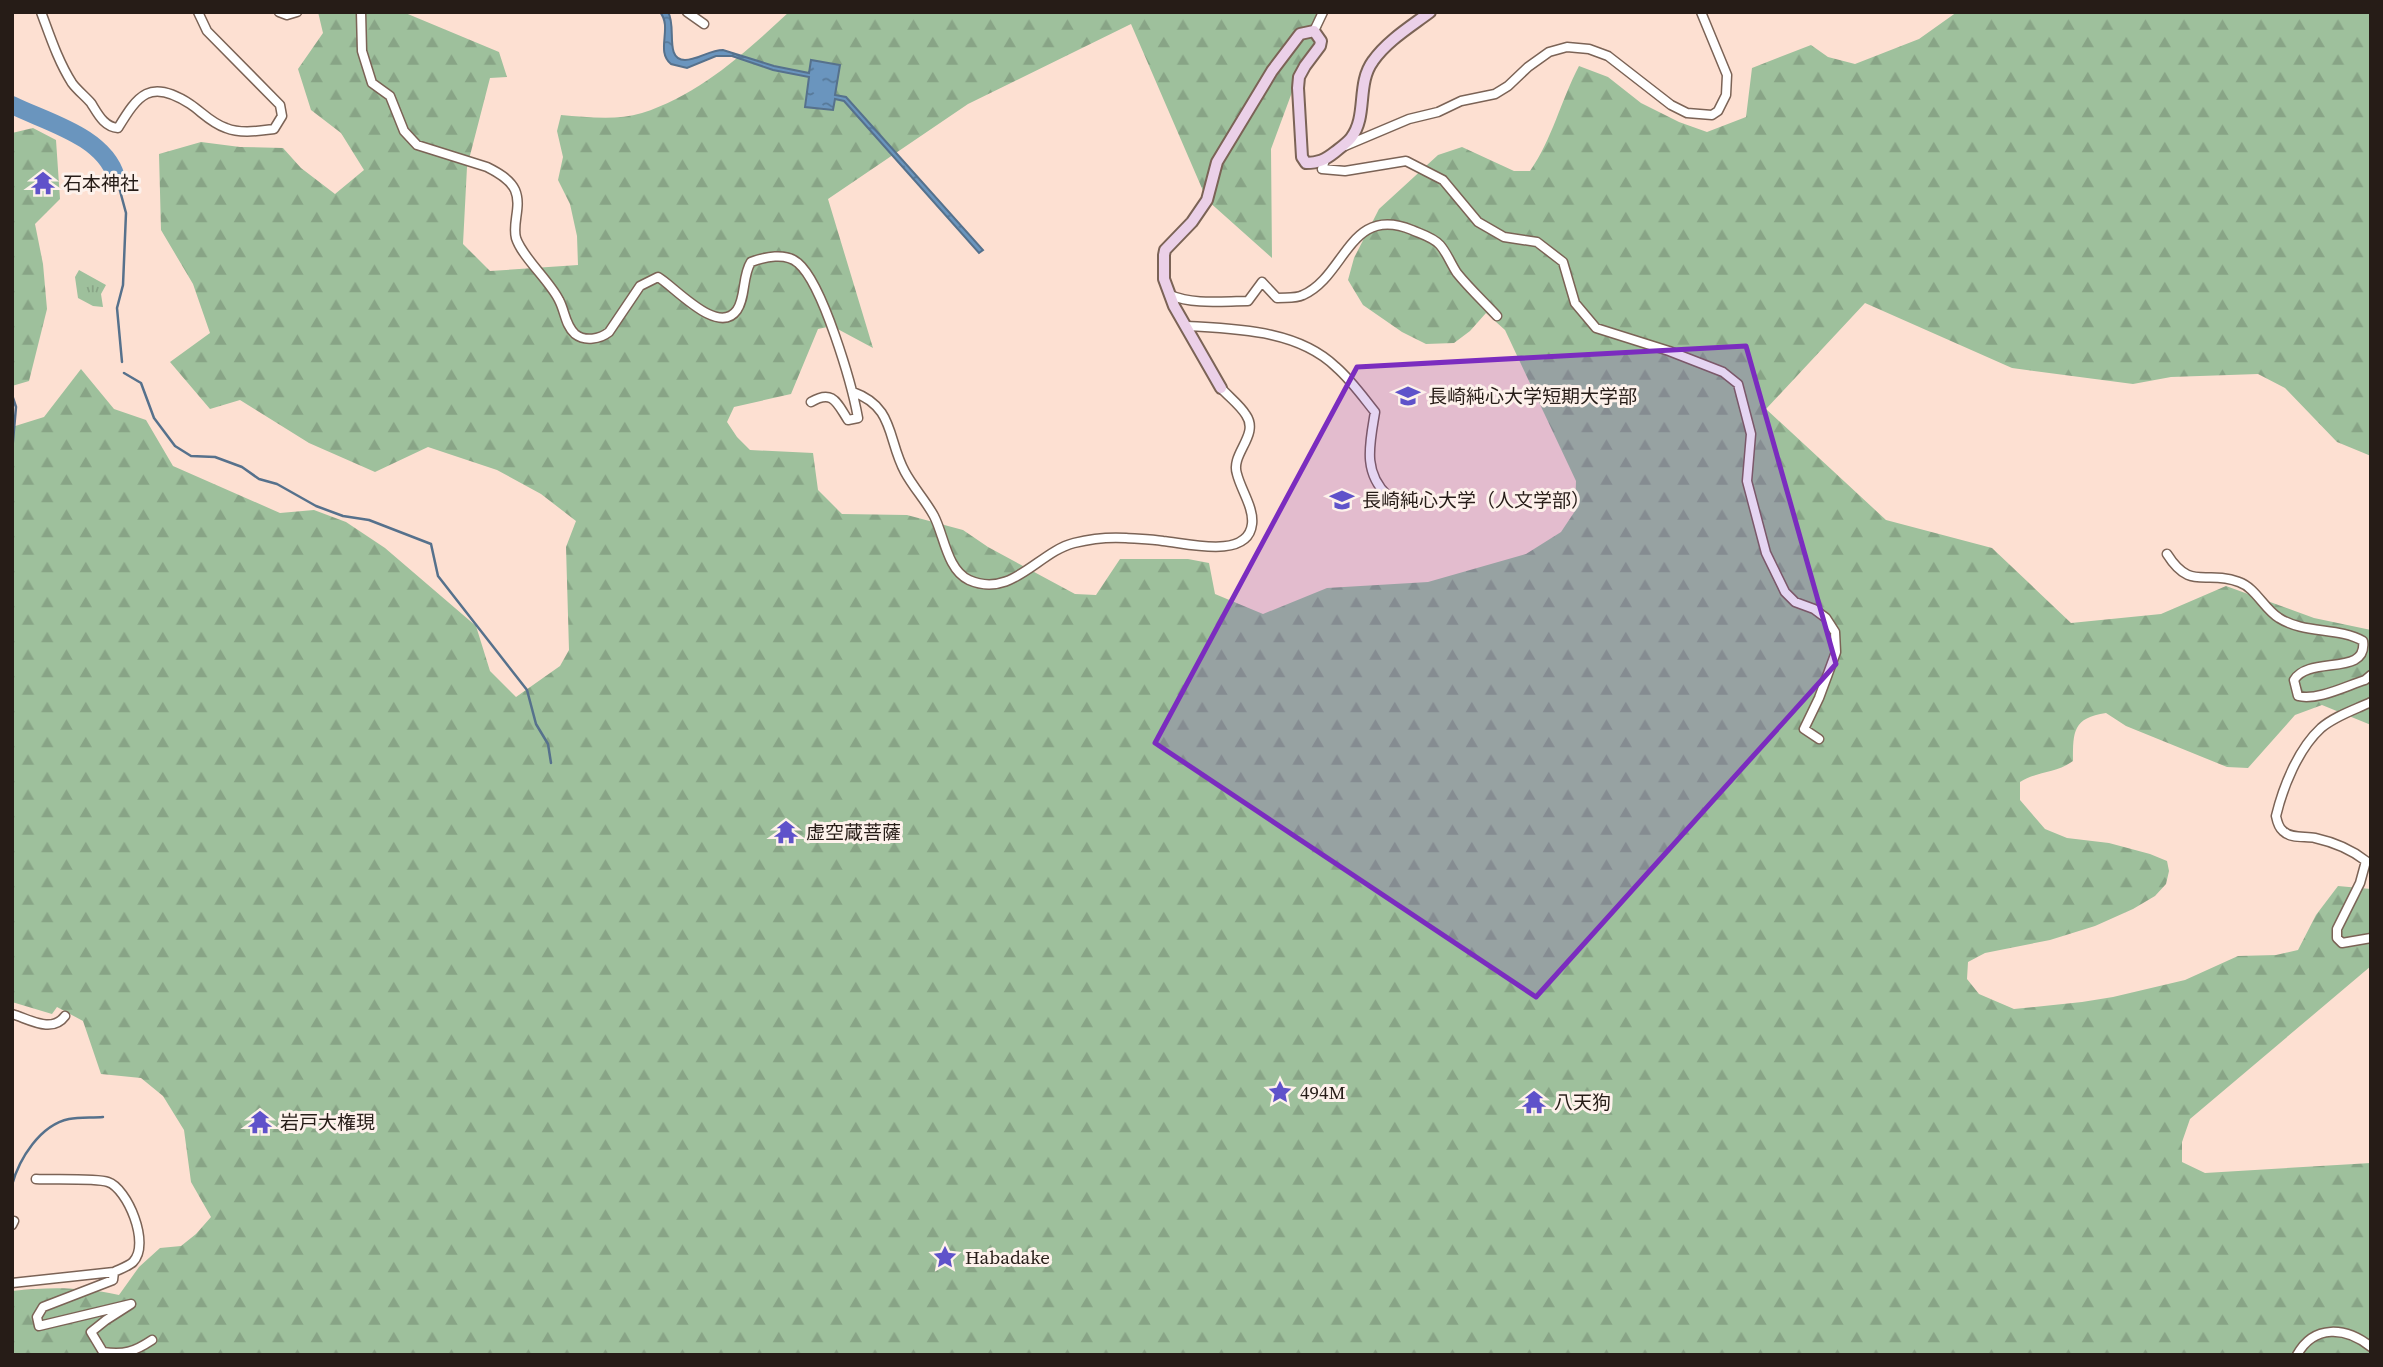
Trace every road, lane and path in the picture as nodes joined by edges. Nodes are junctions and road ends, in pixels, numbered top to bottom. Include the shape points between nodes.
1 (41, 12) edge
2 (198, 12) edge
3 (279, 12) edge
4 (297, 12) edge
5 (361, 12) edge
6 (687, 12) edge
7 (1324, 12) edge
8 (1430, 12) edge
9 (1701, 12) edge
10 (704, 24) dead end
11 (1314, 31) junction
12 (1339, 149) junction
13 (1325, 160) junction
14 (1170, 295) junction
15 (1497, 317) dead end
16 (1187, 326) junction
17 (1221, 388) joint
18 (853, 392) junction
19 (811, 402) dead end
20 (1388, 496) dead end
21 (2168, 554) dead end
22 (2371, 675) edge
23 (2371, 702) edge
24 (1819, 738) dead end
25 (2371, 938) edge
26 (12, 1014) edge
27 (65, 1016) dead end
28 (36, 1179) dead end
29 (114, 1272) junction
30 (12, 1283) edge
31 (152, 1340) dead end
32 (2371, 1347) edge
33 (2297, 1355) edge

1 - 2 street via 74,85 114,129 133,103 155,91 190,104 230,130 274,129 282,116 280,105 207,31
3 - 4 street
5 - 18 street via 362,51 372,83 390,96 404,131 417,145 487,167 509,181 518,204 516,237 560,301 575,334 585,339 603,337 640,286 658,276 702,312 719,319 730,316 737,310 751,262 789,258 805,272 820,301
6 - 10 street
7 - 11 street
8 - 12 street via 1372,62 1363,81 1356,128
9 - 12 street via 1727,75 1726,95 1712,115 1686,113 1671,105 1608,56 1589,48 1567,47 1549,52 1495,94 1409,119
11 - 13 street via 1320,47 1299,77 1302,158 1306,163
11 - 14 street via 1300,34 1272,71 1217,162 1207,200 1165,250 1164,279
12 - 13 street
13 - 24 street via 1322,169 1345,170 1406,161 1443,180 1478,222 1504,237 1537,242 1563,262 1575,303 1596,328 1723,372 1738,384 1751,434 1747,481 1766,553 1785,592 1826,618 1835,632 1836,652 1804,729
14 - 15 street via 1248,301 1262,282 1277,298 1300,297 1313,290 1362,232 1382,225 1406,228 1441,246 1457,273
14 - 16 street
16 - 17 street
16 - 20 street via 1241,329 1288,340 1336,366 1375,412 1368,455 1379,488
17 - 18 street via 1248,417 1250,431 1235,464 1253,523 1244,540 1214,547 1123,538 1073,543 1024,574 989,583 965,578 956,569 933,515 903,469 885,415
18 - 19 street via 858,418 853,420 848,420 830,397
21 - 22 street via 2185,575 2240,582 2279,618 2363,641 2365,651 2354,662 2298,674 2294,680 2298,696 2322,694
23 - 25 street via 2343,714 2310,740 2276,816 2283,831 2335,844 2366,860 2337,938 2342,943
26 - 27 street via 50,1026
28 - 29 street via 108,1182 119,1189 140,1228 140,1246 134,1261
29 - 30 street
29 - 31 street via 113,1280 43,1307 37,1317 39,1326 131,1304 91,1332 103,1352 123,1355
32 - 33 street via 2355,1335 2335,1331 2303,1343

